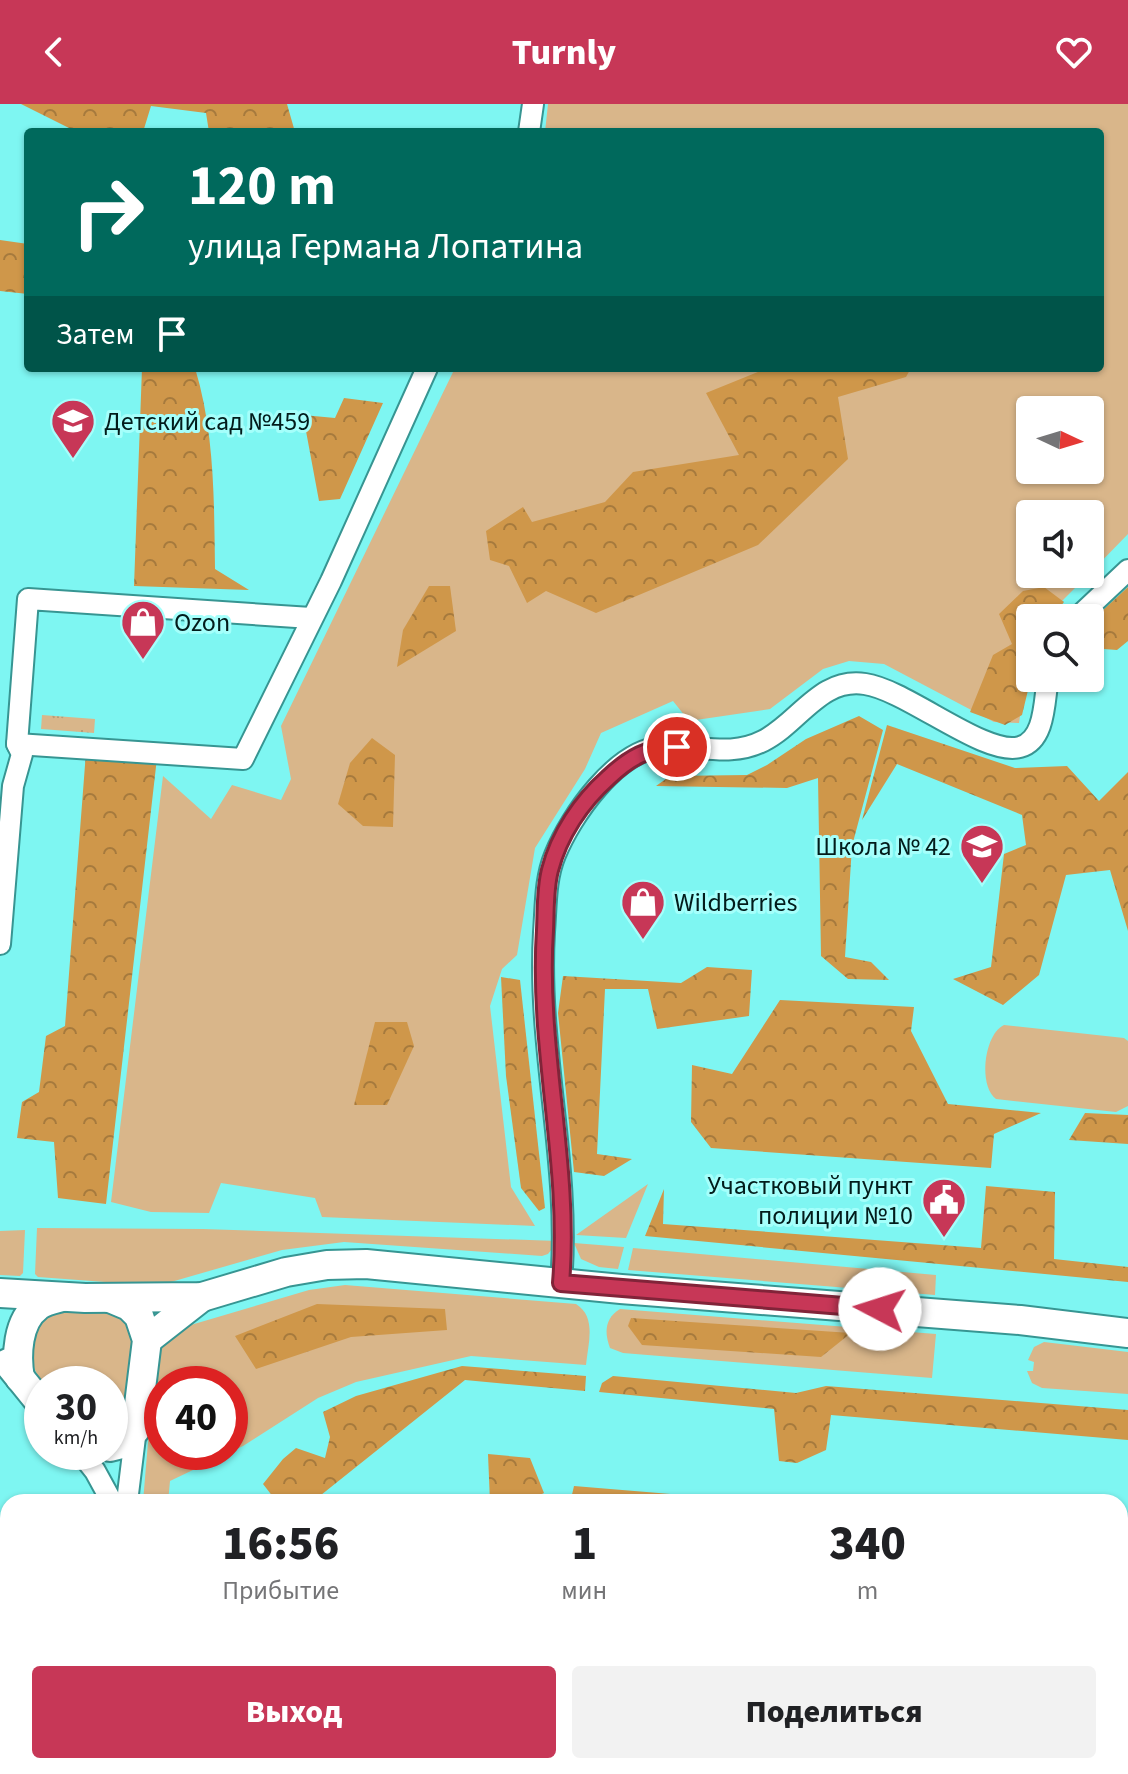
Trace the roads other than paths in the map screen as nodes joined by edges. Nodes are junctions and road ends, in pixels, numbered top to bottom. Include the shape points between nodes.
1 (533, 104) edge
2 (530, 128) edge
3 (425, 372) edge
4 (1128, 570) edge
5 (1092, 604) edge
6 (311, 618) junction
7 (1046, 692) edge
8 (17, 744) junction
9 (0, 944) edge
10 (561, 1283) junction
11 (0, 1293) edge
12 (63, 1297) junction
13 (109, 1297) junction
14 (202, 1297) junction
15 (1128, 1333) edge
16 (147, 1340) junction
17 (0, 1353) edge
18 (20, 1378) junction
19 (24, 1383) edge
20 (136, 1429) junction
21 (128, 1438) edge
22 (94, 1470) edge
23 (108, 1494) edge
24 (128, 1494) edge

1 - 2 street
3 - 6 street
4 - 5 street
6 - 8 street via 243,759
6 - 8 street via 28,599
7 - 10 street via 1039,730 1019,748 985,741 888,690 867,684 835,686 763,741 727,751 659,747 642,752 598,787 567,827 547,884 543,991 563,1202
8 - 9 street via 22,754 13,786
10 - 14 street via 327,1265
10 - 15 street
11 - 12 street
12 - 13 street
12 - 18 street via 38,1306 26,1321 17,1361
13 - 14 street
13 - 16 street via 139,1316
14 - 16 street
16 - 20 street
17 - 18 street
18 - 19 street
20 - 21 street
20 - 24 street
22 - 23 street

